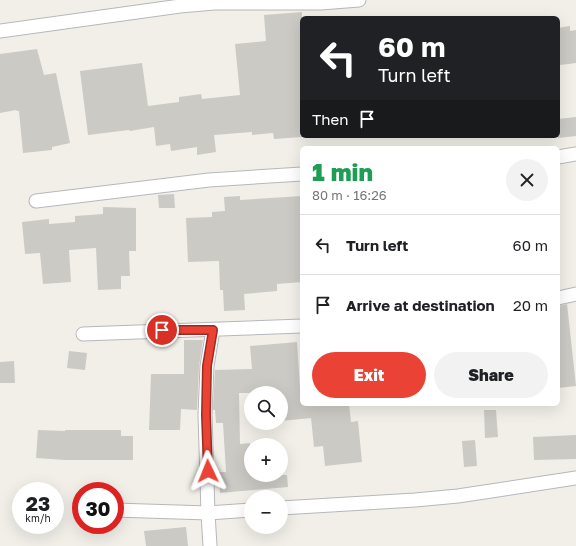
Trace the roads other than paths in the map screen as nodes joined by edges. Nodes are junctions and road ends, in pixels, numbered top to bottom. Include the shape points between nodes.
1 (359, 0) edge
2 (321, 2) edge
3 (0, 31) edge
4 (576, 154) edge
5 (560, 156) edge
6 (300, 174) edge
7 (36, 201) dead end
8 (576, 294) edge
9 (560, 298) edge
10 (300, 326) edge
11 (213, 330) junction
12 (83, 334) dead end
13 (576, 478) edge
14 (288, 508) edge
15 (124, 510) edge
16 (244, 510) edge
17 (208, 513) junction
18 (210, 546) edge

1 - 2 street
2 - 3 street via 172,7
4 - 5 street
6 - 7 street via 209,180
8 - 9 street
10 - 11 street
11 - 12 street
11 - 17 street via 207,366
13 - 14 street via 458,496
15 - 17 street
16 - 17 street
17 - 18 street

